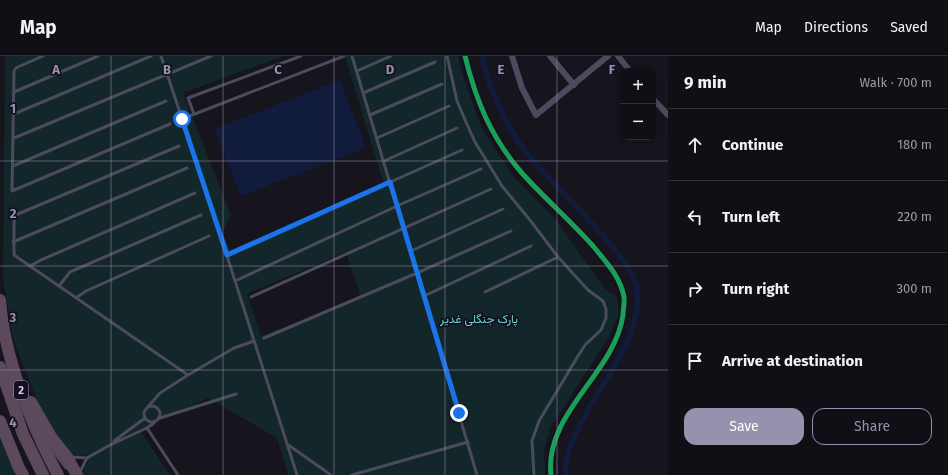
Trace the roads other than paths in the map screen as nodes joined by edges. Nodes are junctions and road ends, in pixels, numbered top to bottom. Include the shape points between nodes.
1 (43, 56) edge
2 (98, 56) edge
3 (151, 56) edge
4 (160, 56) edge
5 (211, 56) edge
6 (301, 56) edge
7 (344, 56) edge
8 (352, 56) edge
9 (391, 56) edge
10 (446, 56) edge
11 (465, 56) edge
12 (512, 56) edge
13 (550, 56) edge
14 (608, 56) edge
15 (618, 56) edge
16 (435, 62) dead end
17 (628, 68) edge
18 (357, 71) junction
19 (167, 75) junction
20 (442, 84) dead end
21 (574, 85) junction
22 (14, 92) junction
23 (363, 93) junction
24 (166, 101) dead end
25 (656, 102) edge
26 (449, 106) dead end
27 (14, 114) junction
28 (194, 114) junction
29 (370, 115) junction
30 (668, 115) edge
31 (182, 119) junction
32 (170, 124) dead end
33 (457, 128) dead end
34 (14, 138) junction
35 (377, 138) junction
36 (179, 146) dead end
37 (462, 150) dead end
38 (384, 161) junction
39 (13, 166) junction
40 (187, 168) dead end
41 (481, 169) dead end
42 (390, 182) junction
43 (491, 189) dead end
44 (195, 194) dead end
45 (397, 206) junction
46 (503, 209) dead end
47 (201, 215) dead end
48 (404, 229) junction
49 (511, 231) dead end
50 (209, 236) dead end
51 (14, 242) junction
52 (531, 246) dead end
53 (411, 251) junction
54 (227, 255) junction
55 (558, 257) junction
56 (30, 266) junction
57 (417, 273) junction
58 (235, 281) junction
59 (59, 286) junction
60 (484, 292) dead end
61 (424, 296) junction
62 (251, 297) dead end
63 (76, 298) junction
64 (0, 300) edge
65 (264, 338) dead end
66 (254, 341) junction
67 (0, 367) edge
68 (14, 370) junction
69 (188, 375) junction
70 (236, 394) dead end
71 (147, 408) junction
72 (145, 418) junction
73 (160, 418) junction
74 (0, 421) edge
75 (154, 422) junction
76 (147, 428) junction
77 (468, 442) junction
78 (110, 444) junction
79 (287, 444) junction
80 (87, 458) junction
81 (69, 470) edge
82 (23, 475) edge
83 (43, 475) edge
84 (178, 475) edge
85 (297, 475) edge
86 (331, 475) edge
87 (352, 475) edge
88 (478, 475) edge
89 (534, 475) edge
90 (551, 475) edge

1 - 22 lane via 16,68
2 - 22 lane
3 - 27 lane
4 - 19 lane
5 - 19 lane
6 - 28 lane via 188,98
7 - 28 lane
8 - 18 lane
9 - 18 lane
10 - 55 lane via 457,101 475,142 502,186
11 - 90 street via 476,96 487,123 502,147 522,172 612,268 622,285 625,299 618,335 561,424 553,448
12 - 21 street via 522,88 536,115
13 - 21 street
14 - 21 street
15 - 17 street
16 - 23 lane
18 - 23 lane
19 - 31 lane
19 - 34 lane
20 - 29 lane
22 - 27 lane
23 - 29 lane
24 - 39 lane
25 - 30 street
26 - 35 lane
27 - 34 lane
28 - 31 lane
29 - 35 lane
31 - 54 lane
32 - 39 lane via 12,191
33 - 38 lane
34 - 39 lane
35 - 38 lane
36 - 51 lane via 18,214 14,222
37 - 42 lane
38 - 42 lane
40 - 51 lane
41 - 45 lane
42 - 45 lane
42 - 54 lane
43 - 48 lane
44 - 56 lane
45 - 48 lane
45 - 58 lane
46 - 53 lane
47 - 59 lane via 70,272
48 - 53 lane
48 - 62 lane
49 - 57 lane
50 - 63 lane via 86,291
51 - 56 lane via 14,255
52 - 61 lane
53 - 57 lane
54 - 58 lane
55 - 60 lane
55 - 89 lane via 588,290 603,301 606,318 602,330 585,345 539,421 532,441
56 - 59 lane
57 - 61 lane
57 - 65 lane
58 - 66 lane
59 - 63 lane
61 - 77 lane
63 - 69 lane
64 - 68 highway, 2
66 - 69 lane via 228,351
66 - 79 lane
67 - 83 highway, 2 via 23,434
68 - 81 highway
68 - 81 highway, 2 via 35,428
69 - 71 lane via 160,393
70 - 73 lane
71 - 72 lane
71 - 73 lane via 158,408
72 - 75 lane
72 - 78 lane
73 - 75 lane
74 - 82 highway
75 - 76 lane
76 - 78 lane
76 - 84 lane
77 - 87 lane
77 - 88 lane
78 - 80 lane
79 - 85 lane
79 - 86 lane
80 - 81 lane
80 - 81 lane

